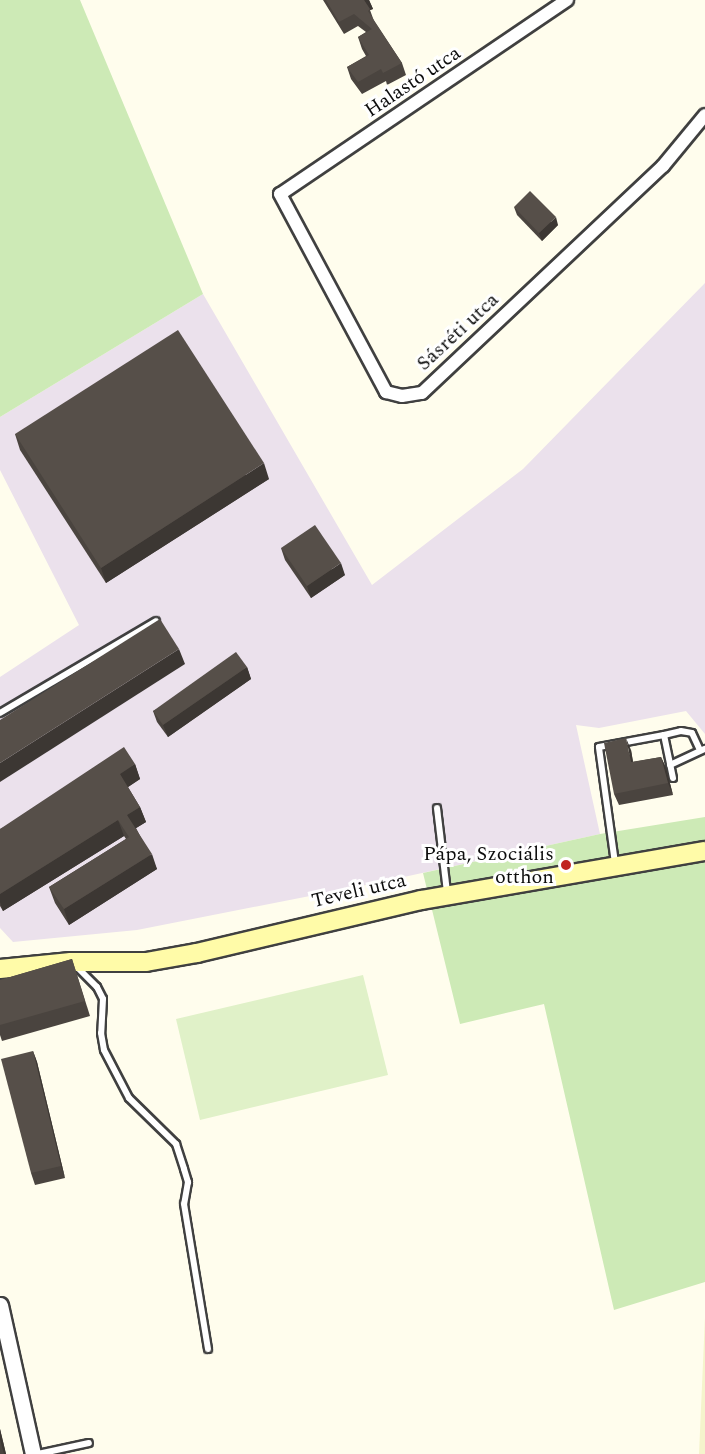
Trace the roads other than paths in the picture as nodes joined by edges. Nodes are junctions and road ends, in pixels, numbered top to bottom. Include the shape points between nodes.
1 (567, 0) edge
2 (705, 115) edge
3 (280, 194) joint
4 (156, 621) edge
5 (0, 713) edge
6 (664, 735) junction
7 (702, 750) edge
8 (670, 765) junction
9 (672, 778) dead end
10 (437, 808) dead end
11 (705, 851) edge
12 (616, 866) junction
13 (447, 896) junction
14 (71, 962) junction
15 (22, 965) junction
16 (0, 969) edge
17 (0, 976) edge
18 (0, 1305) edge
19 (208, 1349) dead end
20 (89, 1443) dead end
21 (33, 1454) edge
22 (38, 1454) edge

1 - 3 street, Halastó utca
2 - 3 street, Sásréti utca via 663,166 422,393 402,396 386,392
4 - 5 lane
6 - 7 lane via 692,733
6 - 8 lane
6 - 12 lane via 599,747
7 - 8 lane
8 - 9 lane
10 - 13 lane
11 - 12 main road, Teveli utca
12 - 13 main road, Teveli utca
13 - 14 main road, Teveli utca via 146,962
14 - 15 main road, Teveli utca
14 - 19 lane via 98,987 103,999 104,1050 129,1098 176,1144 188,1182 184,1204
15 - 16 main road, Teveli utca
15 - 17 main road, Teveli utca
18 - 21 street
20 - 22 lane

